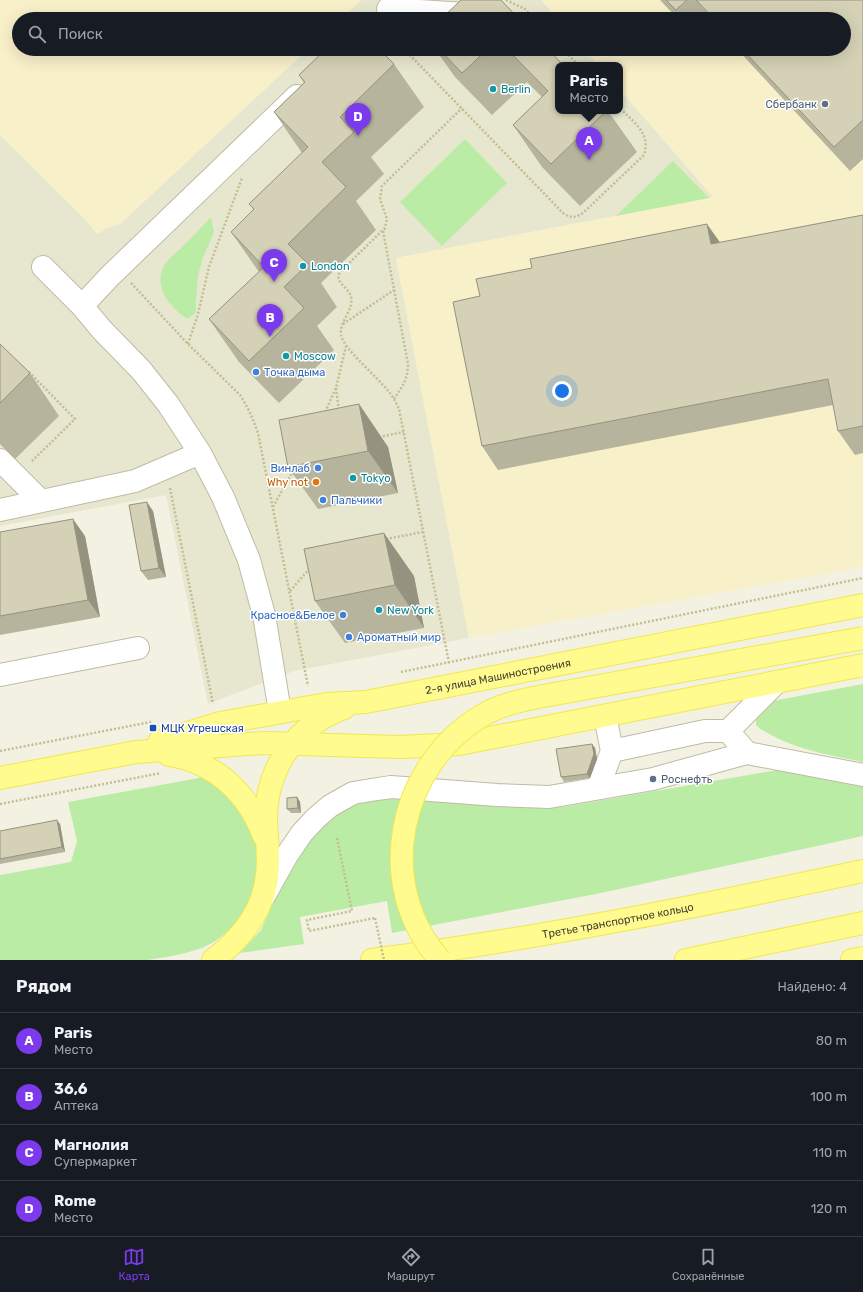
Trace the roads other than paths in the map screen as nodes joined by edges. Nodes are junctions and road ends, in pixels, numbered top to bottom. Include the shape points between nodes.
1 (483, 0) edge
2 (388, 9) edge
3 (434, 12) edge
4 (469, 12) edge
5 (314, 80) edge
6 (43, 267) dead end
7 (82, 306) junction
8 (200, 453) junction
9 (0, 460) edge
10 (0, 491) edge
11 (41, 501) junction
12 (8, 508) edge
13 (863, 605) edge
14 (863, 638) edge
15 (138, 648) dead end
16 (863, 665) edge
17 (0, 675) edge
18 (776, 682) junction
19 (366, 702) junction
20 (280, 712) junction
21 (335, 712) junction
22 (605, 716) junction
23 (728, 731) junction
24 (292, 743) junction
25 (344, 745) junction
26 (612, 751) junction
27 (136, 752) junction
28 (747, 753) junction
29 (863, 775) edge
30 (0, 778) edge
31 (598, 788) junction
32 (268, 850) junction
33 (863, 871) edge
34 (260, 902) junction
35 (863, 923) edge
36 (863, 958) edge
37 (213, 960) edge
38 (372, 960) edge
39 (440, 960) edge
40 (686, 960) edge
41 (852, 960) edge

1 - 4 street
2 - 3 street
5 - 7 street via 293,112 110,276
6 - 7 street
7 - 8 street via 141,370 168,404
8 - 11 street via 135,481
8 - 20 street via 223,497 249,560 264,615
9 - 11 street
10 - 12 street
11 - 12 street
13 - 19 main road, 2-я улица Машиностроения
14 - 39 main road, bridge via 538,697 508,704 484,714 465,727 447,742 422,778 405,823 402,849 403,872 414,918 424,938
15 - 17 street
16 - 18 main road, 2-я улица Машиностроения
18 - 22 main road, 2-я улица Машиностроения
18 - 23 street
19 - 20 main road, 2-я улица Машиностроения via 327,704
19 - 21 main road
20 - 27 main road, 2-я улица Машиностроения via 220,723
21 - 24 main road via 302,732
21 - 25 main road via 330,727 332,738
22 - 25 main road, 2-я улица Машиностроения via 459,744 400,747
22 - 26 street
23 - 26 street via 705,731
23 - 28 street
24 - 25 main road, 2-я улица Машиностроения
24 - 27 main road, 2-я улица Машиностроения
24 - 32 main road via 274,778 268,798
26 - 31 street
27 - 30 main road, 2-я улица Машиностроения
27 - 32 main road via 180,757 206,767 222,777 236,789 254,813
28 - 29 street
28 - 31 street via 653,779
31 - 34 street via 549,797 391,787 353,794 330,806 302,833
32 - 34 main road via 265,887
33 - 38 main road, Третье транспортное кольцо via 598,925
34 - 37 main road via 243,932
35 - 40 main road
36 - 41 main road

